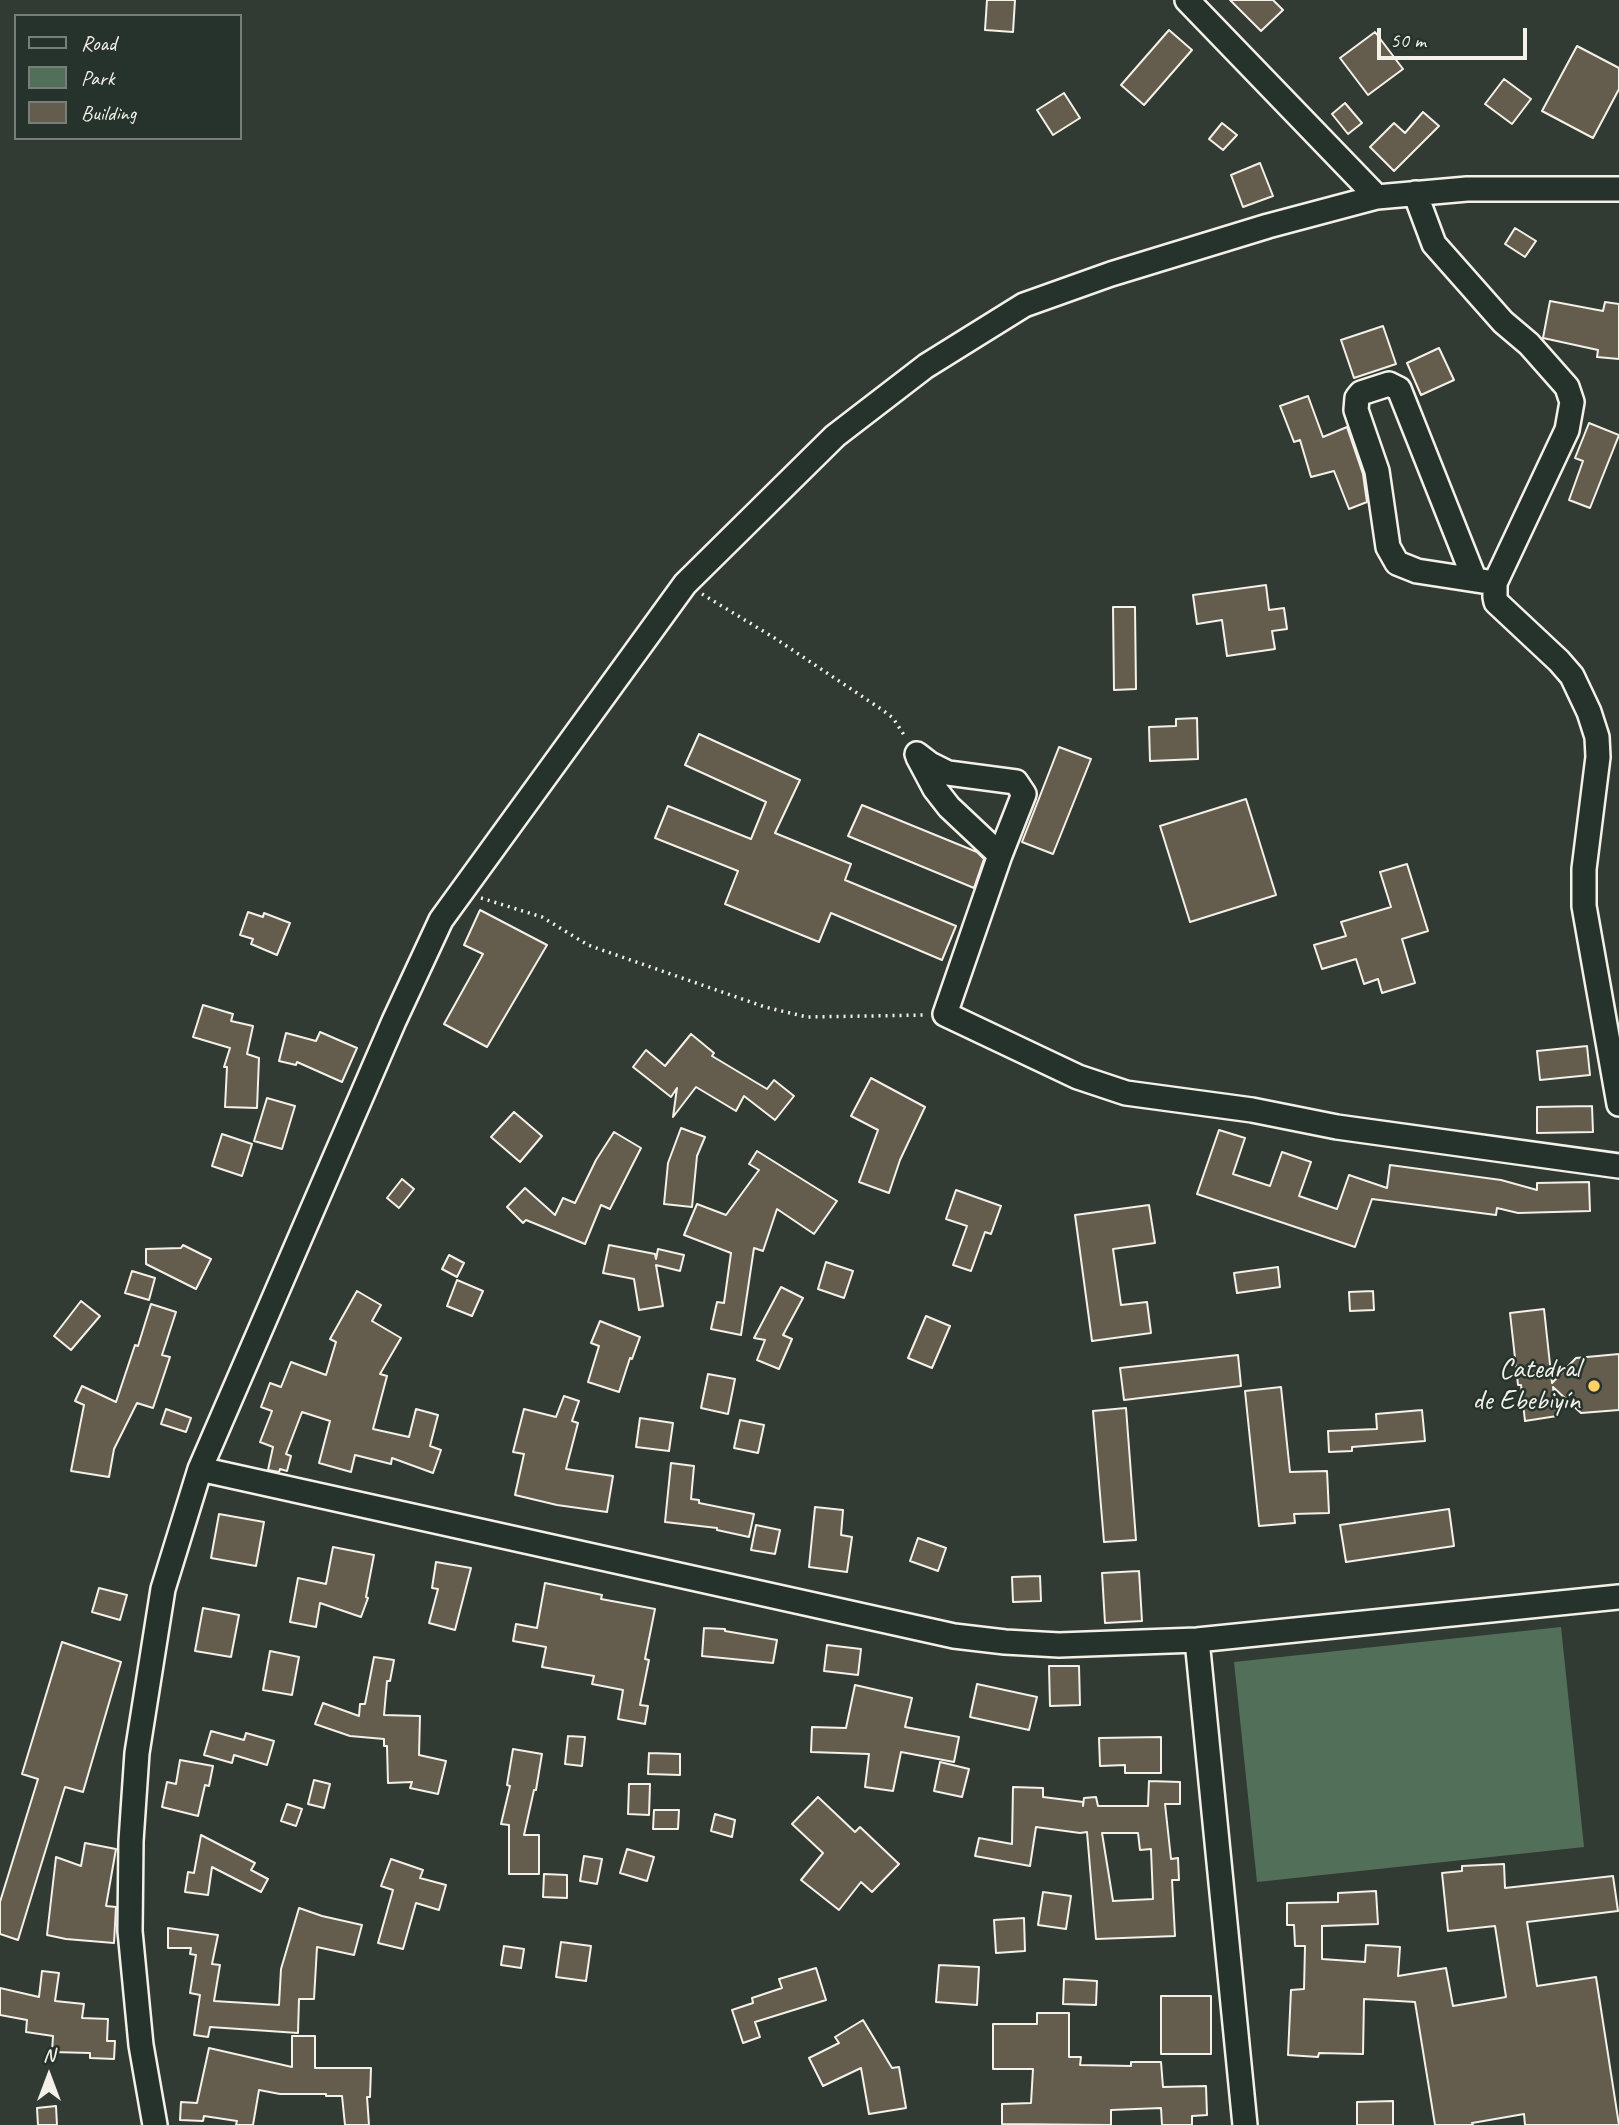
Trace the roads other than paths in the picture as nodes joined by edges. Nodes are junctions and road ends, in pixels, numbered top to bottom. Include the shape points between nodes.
1 (1187, 0) edge
2 (1619, 188) edge
3 (1415, 193) junction
4 (1377, 197) junction
5 (1485, 580) junction
6 (1000, 855) junction
7 (1619, 1104) edge
8 (1619, 1166) edge
9 (200, 1469) junction
10 (1619, 1598) edge
11 (1197, 1640) junction
12 (155, 2125) edge
13 (1245, 2125) edge

1 - 4 street
2 - 3 street
3 - 4 street
3 - 5 street via 1434,244 1503,322 1530,344 1567,387 1572,402 1567,430
4 - 9 street via 1150,262 1024,305 926,366 835,436 685,584 442,920
5 - 5 street via 1407,568 1393,557 1377,471 1356,410 1361,393 1389,384 1399,389
5 - 7 street via 1496,602 1572,676 1597,737 1584,906
6 - 6 street via 1023,800 1022,788 1016,782 948,773 917,754 949,807
6 - 8 street via 945,1014 1078,1077 1126,1093
9 - 11 street via 954,1636 1059,1645
9 - 12 street via 163,1589 137,1753 131,1944
10 - 11 street
11 - 13 street

